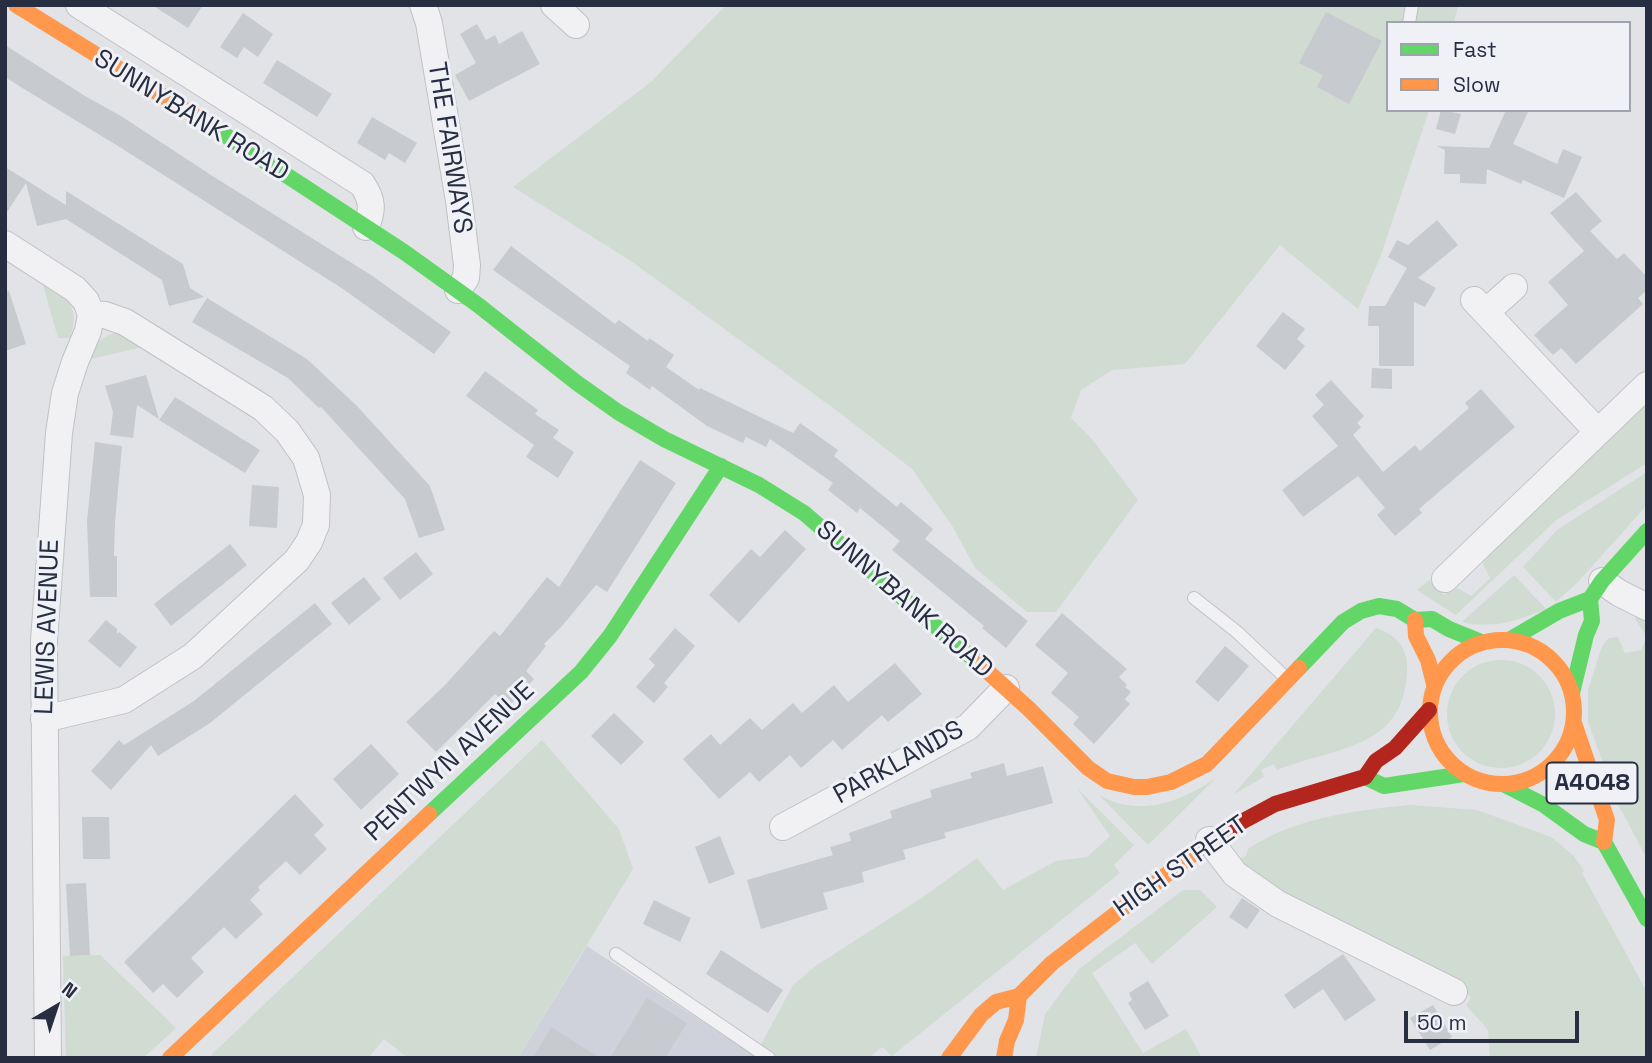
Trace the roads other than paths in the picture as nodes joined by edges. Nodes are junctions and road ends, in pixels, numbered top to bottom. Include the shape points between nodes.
1 (16, 5) edge
2 (79, 5) edge
3 (423, 5) edge
4 (554, 5) edge
5 (576, 25) dead end
6 (366, 227) junction
7 (5, 244) edge
8 (1514, 287) dead end
9 (458, 290) junction
10 (91, 314) junction
11 (1647, 385) edge
12 (1598, 432) junction
13 (721, 466) junction
14 (1647, 531) edge
15 (1460, 575) dead end
16 (1596, 590) junction
17 (1194, 598) dead end
18 (1647, 607) edge
19 (1415, 620) junction
20 (1511, 639) junction
21 (1481, 642) junction
22 (1287, 680) junction
23 (1434, 684) junction
24 (1006, 688) junction
25 (1572, 693) junction
26 (1429, 710) junction
27 (44, 719) junction
28 (1574, 723) junction
29 (1464, 774) junction
30 (1365, 777) junction
31 (1503, 784) junction
32 (783, 827) dead end
33 (1209, 840) junction
34 (1608, 849) junction
35 (1647, 919) edge
36 (616, 954) dead end
37 (1454, 992) dead end
38 (1018, 996) junction
39 (181, 1054) edge
40 (48, 1058) edge
41 (769, 1058) edge
42 (948, 1058) edge
43 (1004, 1058) edge

1 - 6 street, SUNNYBANK ROAD
2 - 6 street, SUNNYBANK ROAD via 362,184 371,197 372,213
3 - 9 street, THE FAIRWAYS via 466,253 466,278
4 - 5 street
6 - 9 street, SUNNYBANK ROAD
7 - 10 street via 75,289
8 - 12 street via 1480,306
9 - 13 street, SUNNYBANK ROAD via 618,412
10 - 27 street, LEWIS AVENUE via 65,393 58,433 44,641
10 - 27 street via 125,321 263,408 287,430 306,458 317,495 316,525 297,560 193,656 124,700
11 - 12 street
12 - 15 street
13 - 24 street, SUNNYBANK ROAD via 776,493 804,513
13 - 39 street, PENTWYN AVENUE via 610,636 581,672
14 - 16 street
16 - 18 street via 1619,593
16 - 20 street
16 - 25 street
17 - 22 lane
19 - 21 street, SUNNYBANK ROAD via 1432,619
19 - 22 street, SUNNYBANK ROAD via 1401,610 1383,606 1354,613
19 - 23 street via 1416,636
20 - 21 street
20 - 25 street via 1547,654
21 - 23 street via 1444,668
22 - 24 street, SUNNYBANK ROAD via 1207,764 1164,786 1137,788 1101,777
23 - 26 street
24 - 32 street, PARKLANDS via 968,727
25 - 28 street
26 - 29 street via 1437,747
26 - 30 street, HIGH STREET
27 - 40 street, LEWIS AVENUE
28 - 31 street via 1573,736 1549,767 1527,781
28 - 34 street, A4048 via 1607,820
29 - 30 street, HIGH STREET via 1384,786
29 - 31 street via 1473,780
30 - 33 street, HIGH STREET via 1275,804
31 - 34 street, A4048 via 1544,805
33 - 37 street via 1235,874 1278,904 1433,969
33 - 38 street, HIGH STREET via 1052,963
34 - 35 street, A4048
36 - 41 lane
38 - 42 street, HIGH STREET via 996,1002 981,1015
38 - 43 street

